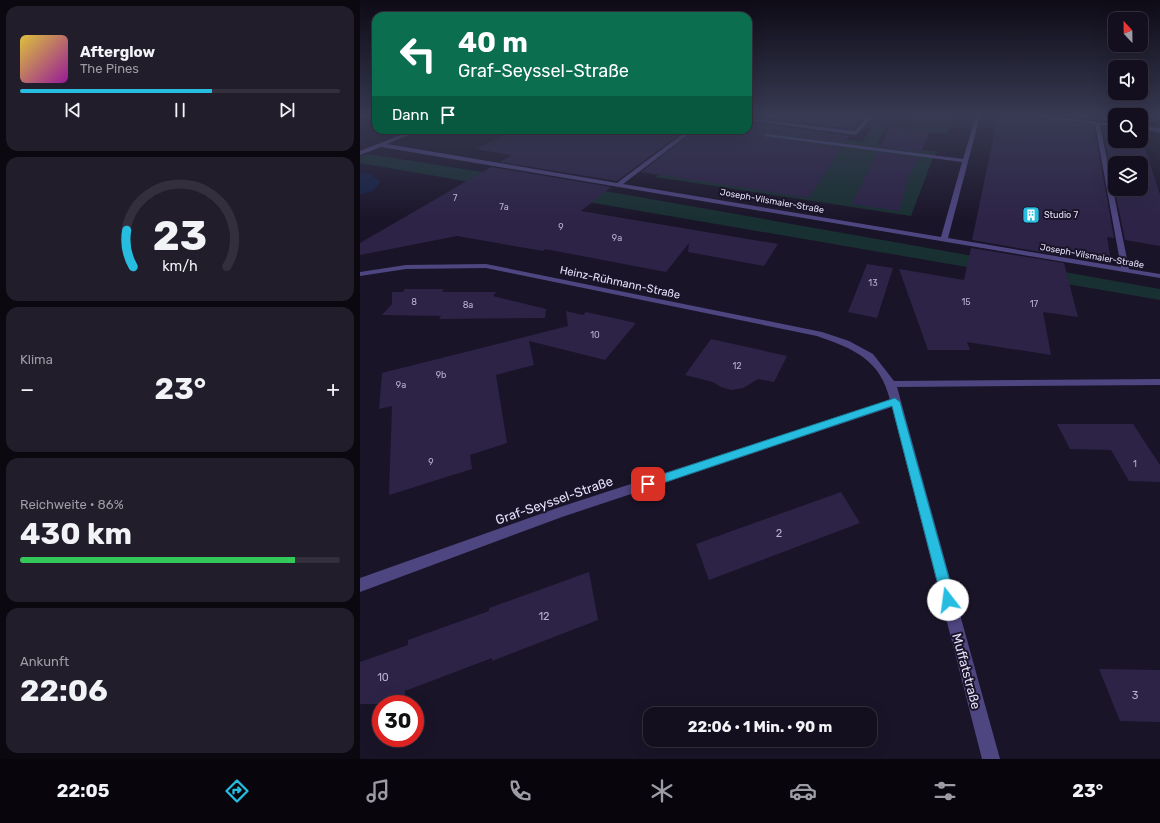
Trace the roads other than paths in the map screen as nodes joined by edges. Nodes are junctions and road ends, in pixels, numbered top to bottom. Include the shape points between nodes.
1 (420, 151) edge
2 (662, 151) edge
3 (889, 151) edge
4 (968, 151) edge
5 (1103, 151) edge
6 (965, 161) junction
7 (619, 184) junction
8 (944, 240) junction
9 (1126, 271) junction
10 (360, 274) edge
11 (1160, 276) edge
12 (870, 356) joint
13 (1160, 382) edge
14 (891, 384) junction
15 (895, 402) junction
16 (360, 586) edge
17 (991, 759) edge

1 - 7 street, Joseph-Vilsmaier-Straße
2 - 7 street
3 - 6 street
4 - 6 street
5 - 9 street
6 - 8 street
7 - 8 street, Joseph-Vilsmaier-Straße
8 - 9 street, Joseph-Vilsmaier-Straße
9 - 11 street, Joseph-Vilsmaier-Straße
10 - 12 street, Heinz-Rühmann-Straße via 406,267 486,266 819,334 846,343
12 - 14 street, Muffatstraße
13 - 14 street
14 - 15 street, Muffatstraße
15 - 16 street, Graf-Seyssel-Straße via 560,512
15 - 17 street, Muffatstraße

